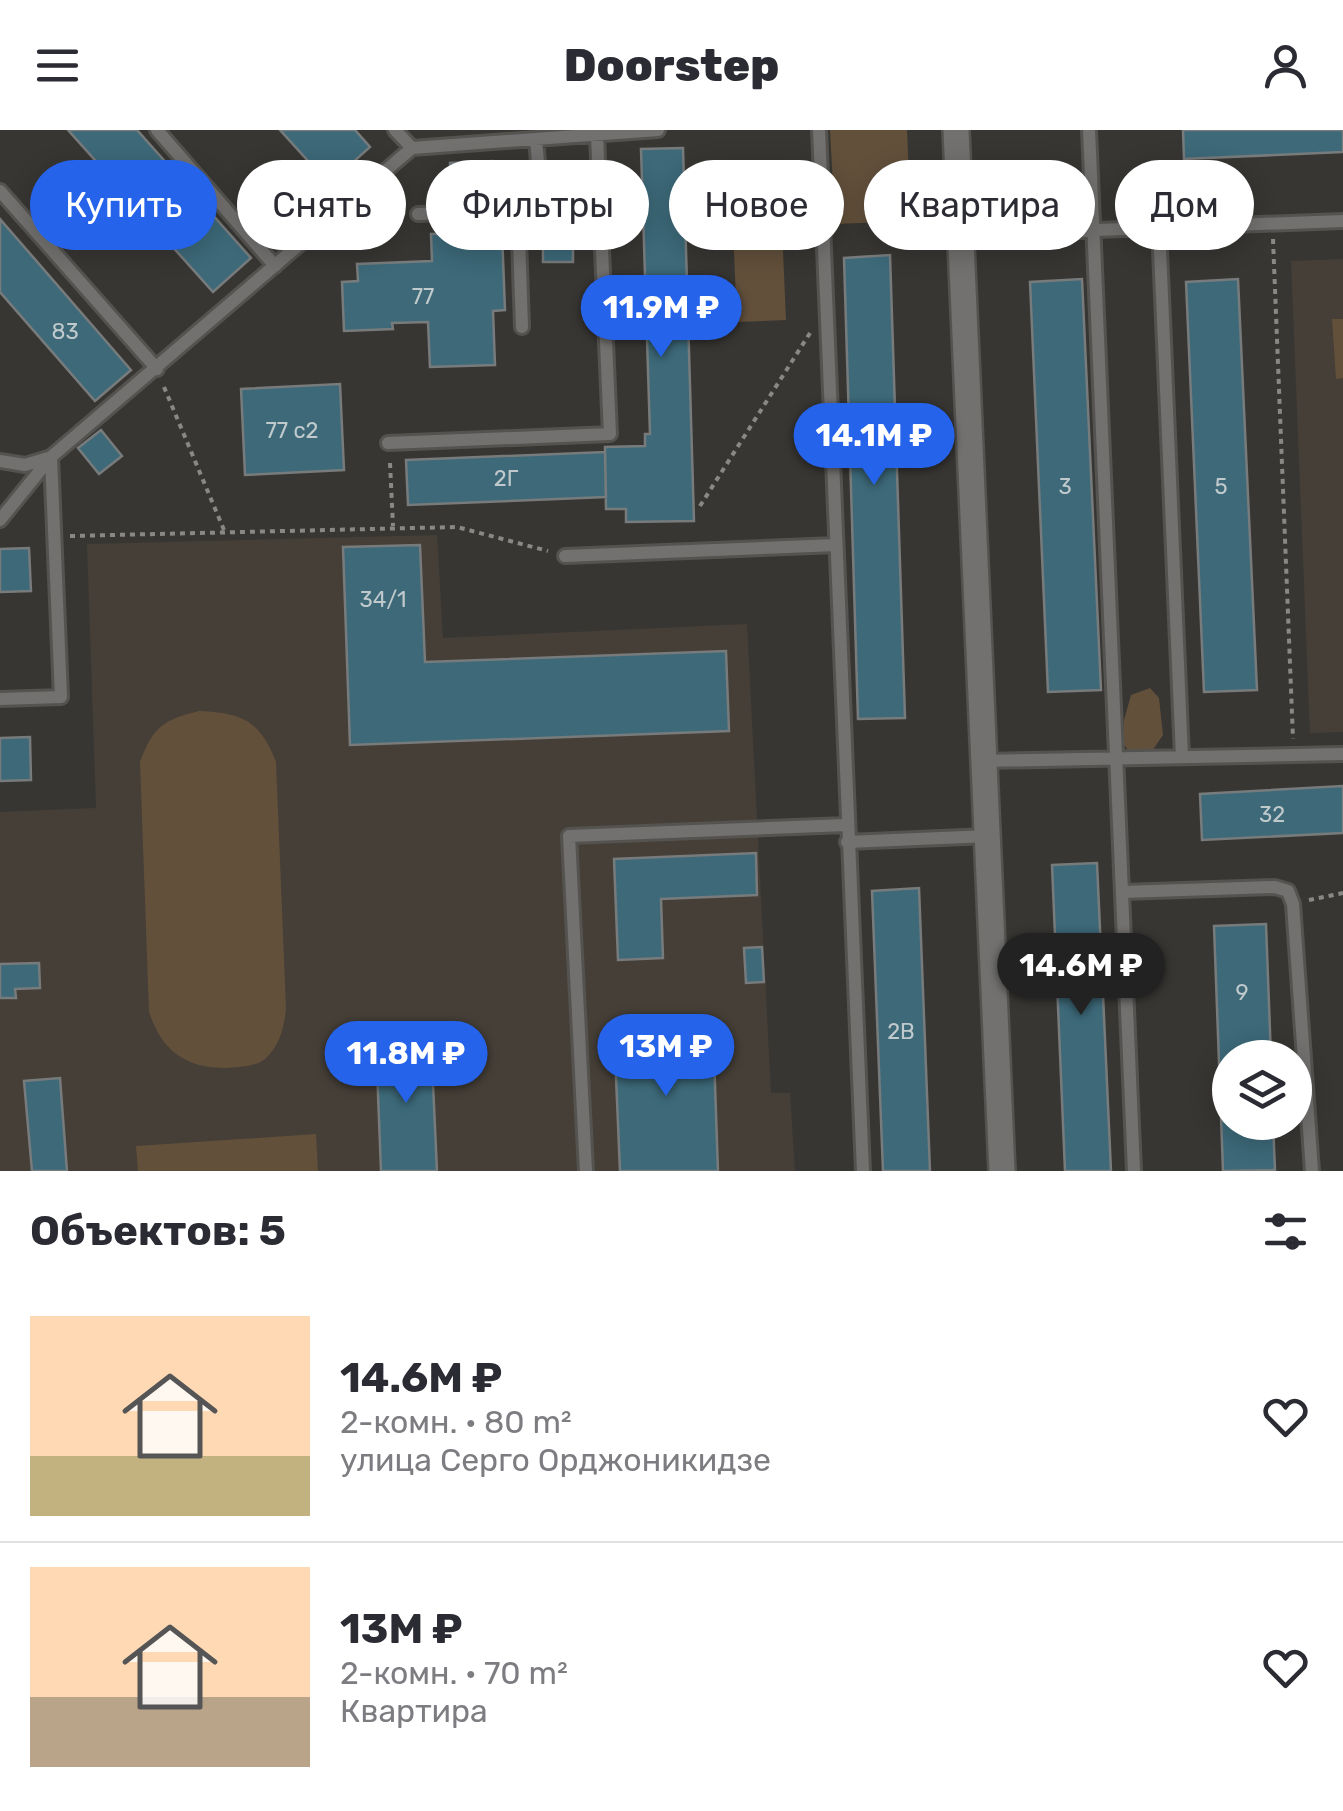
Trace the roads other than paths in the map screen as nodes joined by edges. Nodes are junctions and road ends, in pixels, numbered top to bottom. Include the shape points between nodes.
1 (157, 130) edge
2 (395, 130) edge
3 (658, 130) edge
4 (819, 130) edge
5 (956, 130) edge
6 (1089, 130) edge
7 (597, 135) junction
8 (536, 140) junction
9 (412, 148) junction
10 (538, 160) edge
11 (957, 160) edge
12 (1090, 160) edge
13 (0, 190) edge
14 (418, 214) dead end
15 (426, 214) edge
16 (1343, 221) edge
17 (1254, 224) edge
18 (519, 250) edge
19 (961, 250) edge
20 (1095, 250) edge
21 (1160, 250) edge
22 (275, 266) junction
23 (522, 328) dead end
24 (156, 369) junction
25 (388, 443) road end
26 (51, 457) junction
27 (0, 461) edge
28 (0, 520) edge
29 (836, 545) junction
30 (565, 556) road end
31 (0, 699) edge
32 (1343, 754) edge
33 (1182, 757) junction
34 (1116, 758) junction
35 (984, 761) junction
36 (846, 825) junction
37 (988, 836) junction
38 (847, 842) junction
39 (1122, 892) junction
40 (586, 1171) edge
41 (863, 1171) edge
42 (1002, 1171) edge
43 (1134, 1171) edge
44 (1312, 1171) edge

1 - 22 lane
2 - 9 lane
3 - 7 lane
4 - 29 lane
5 - 11 street
6 - 12 lane
7 - 8 lane
7 - 25 lane via 610,434
8 - 9 lane
8 - 10 lane
9 - 22 lane
13 - 24 lane
14 - 15 lane
16 - 17 lane
18 - 23 lane
19 - 35 street
20 - 34 lane
21 - 33 lane
22 - 24 lane
24 - 26 lane
26 - 27 lane via 25,465
26 - 28 lane
26 - 31 lane via 61,697
29 - 30 lane
29 - 36 lane
32 - 33 lane
33 - 34 lane
34 - 35 lane
34 - 39 lane
35 - 37 street
36 - 38 lane
36 - 40 lane via 569,836
37 - 38 lane
37 - 42 street
38 - 41 lane
39 - 43 lane
39 - 44 lane via 1288,891

